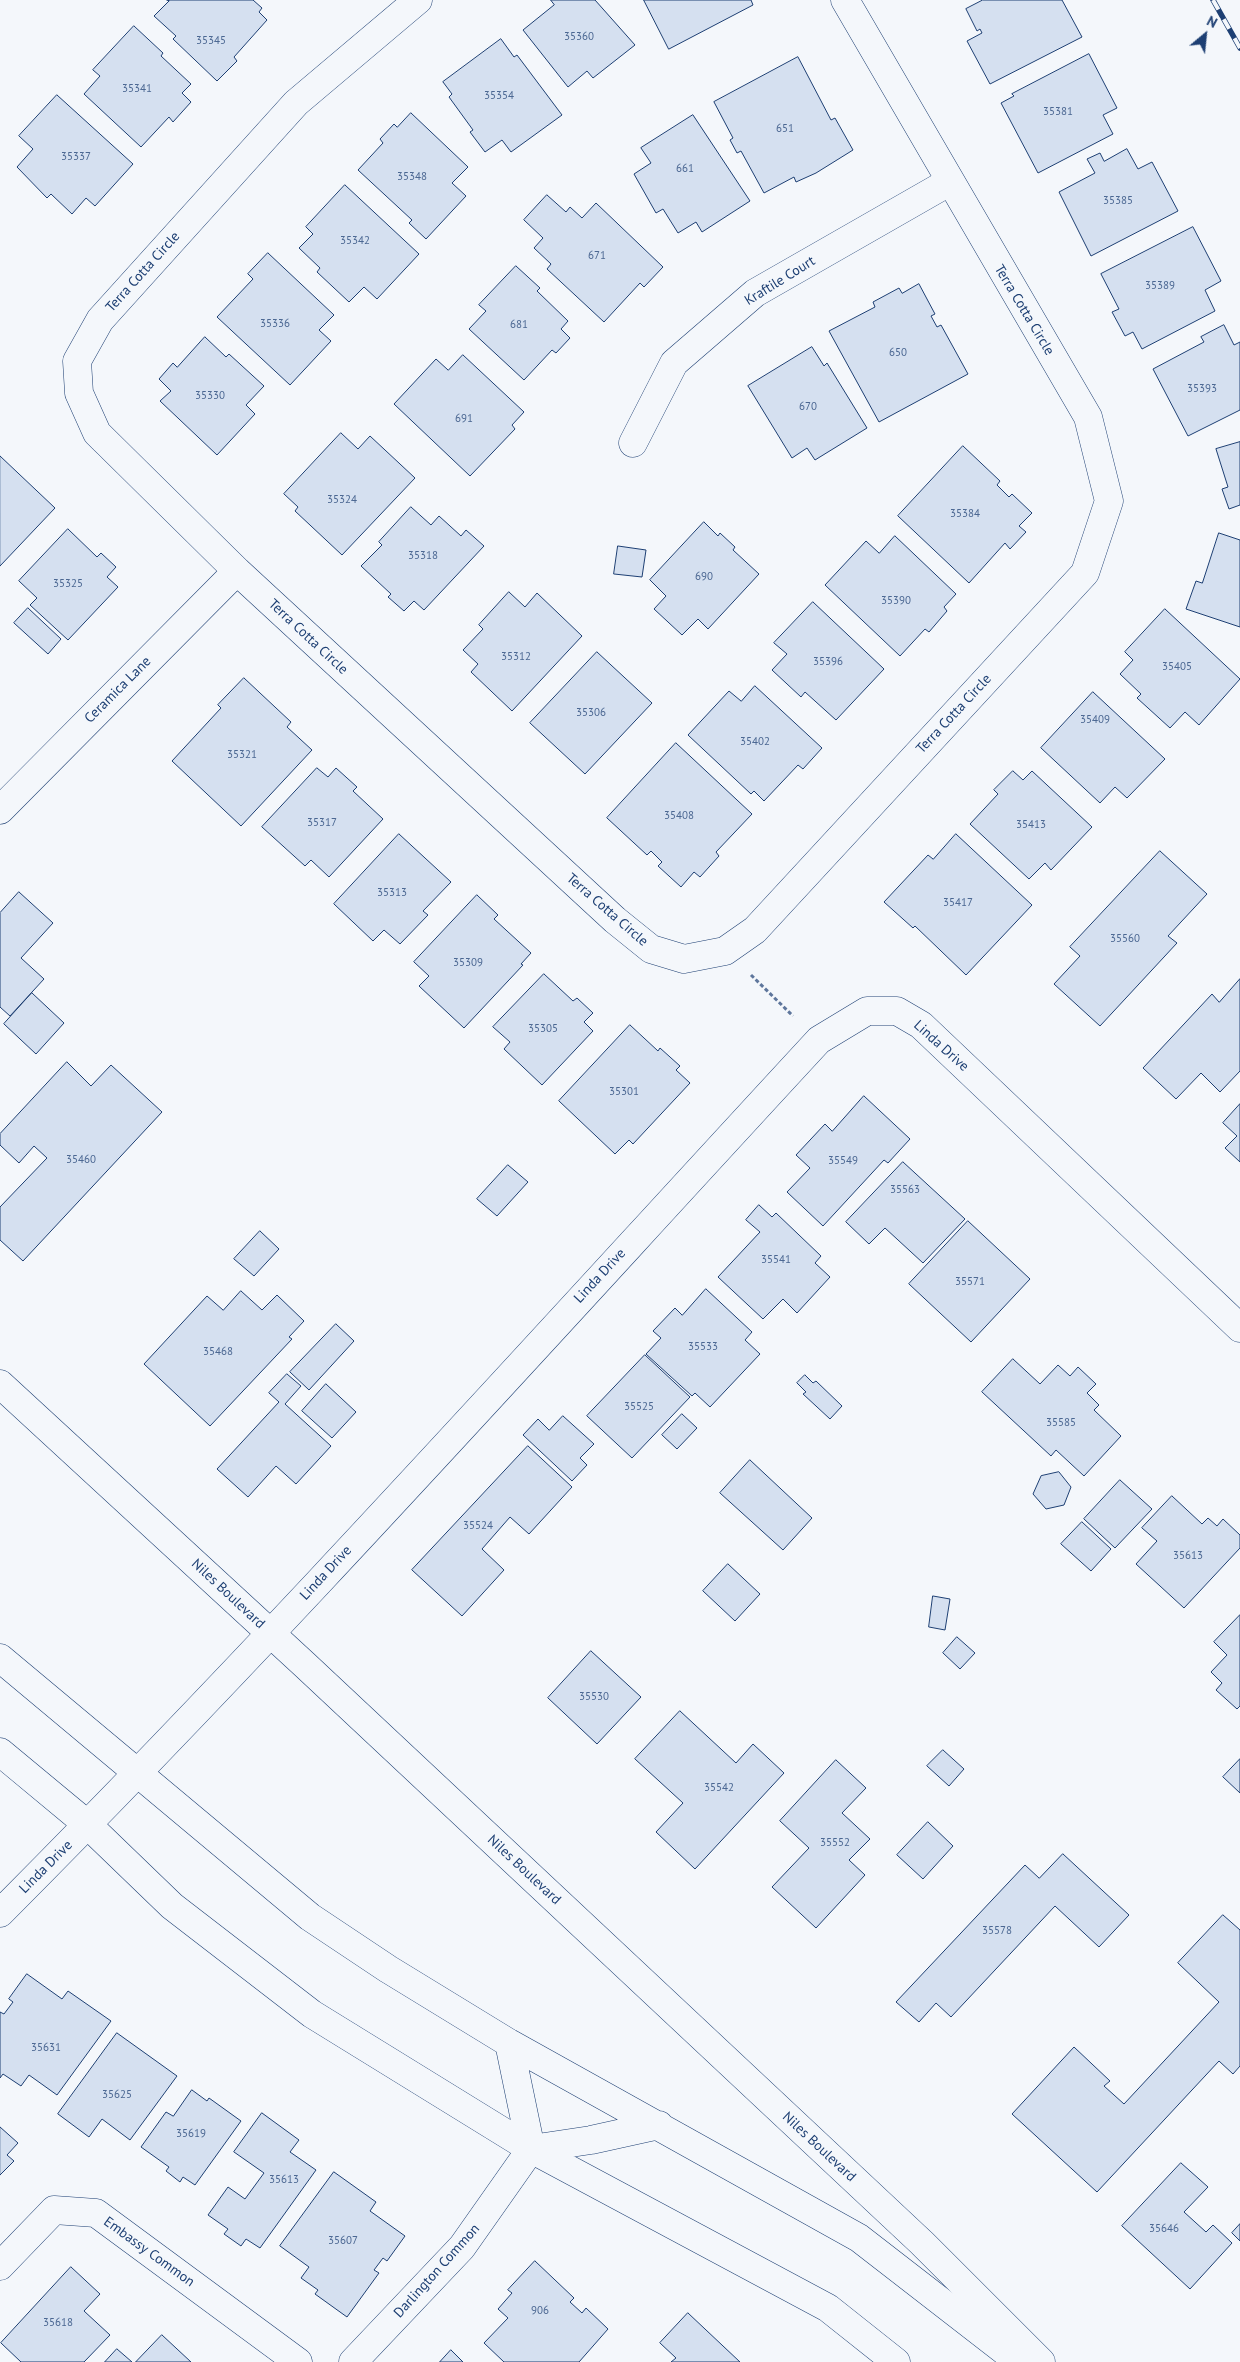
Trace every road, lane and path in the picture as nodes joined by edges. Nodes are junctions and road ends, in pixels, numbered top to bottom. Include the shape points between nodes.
1 (418, 0) edge
2 (845, 0) edge
3 (949, 182) junction
4 (633, 443) dead end
5 (237, 571) junction
6 (0, 810) edge
7 (725, 950) junction
8 (819, 1040) junction
9 (1240, 1328) edge
10 (0, 1384) edge
11 (270, 1633) junction
12 (0, 1658) edge
13 (0, 1752) edge
14 (136, 1774) junction
15 (88, 1825) junction
16 (0, 1913) edge
17 (509, 2043) junction
18 (659, 2125) junction
19 (531, 2149) junction
20 (0, 2266) edge
21 (298, 2362) edge
22 (353, 2362) edge
23 (896, 2362) edge
24 (1019, 2362) edge
25 (1041, 2362) edge

1 - 5 street, Terra Cotta Circle via 296,103 100,320 77,361 79,393 97,433
2 - 3 street, Terra Cotta Circle
3 - 4 street, Kraftile Court via 755,293 674,363
3 - 7 street, Terra Cotta Circle via 1088,417 1109,501 1085,573 755,930
5 - 6 street, Ceramica Lane
5 - 7 street, Terra Cotta Circle via 615,920 651,949 684,959
7 - 8 path
8 - 9 street, Linda Drive via 867,1011 898,1011 921,1026
8 - 11 street, Linda Drive
10 - 11 street, Niles Boulevard
11 - 14 street, Linda Drive
11 - 25 street, Niles Boulevard via 922,2243
12 - 14 street
13 - 15 street
14 - 15 street, Linda Drive
14 - 17 street via 310,1917
15 - 16 street, Linda Drive
15 - 19 street via 172,1906 312,2014
17 - 18 street
17 - 19 street
18 - 19 street
18 - 24 street via 859,2238
19 - 22 street, Darlington Common via 462,2247
19 - 23 street via 828,2308
20 - 21 street, Embassy Common via 54,2210 96,2213

